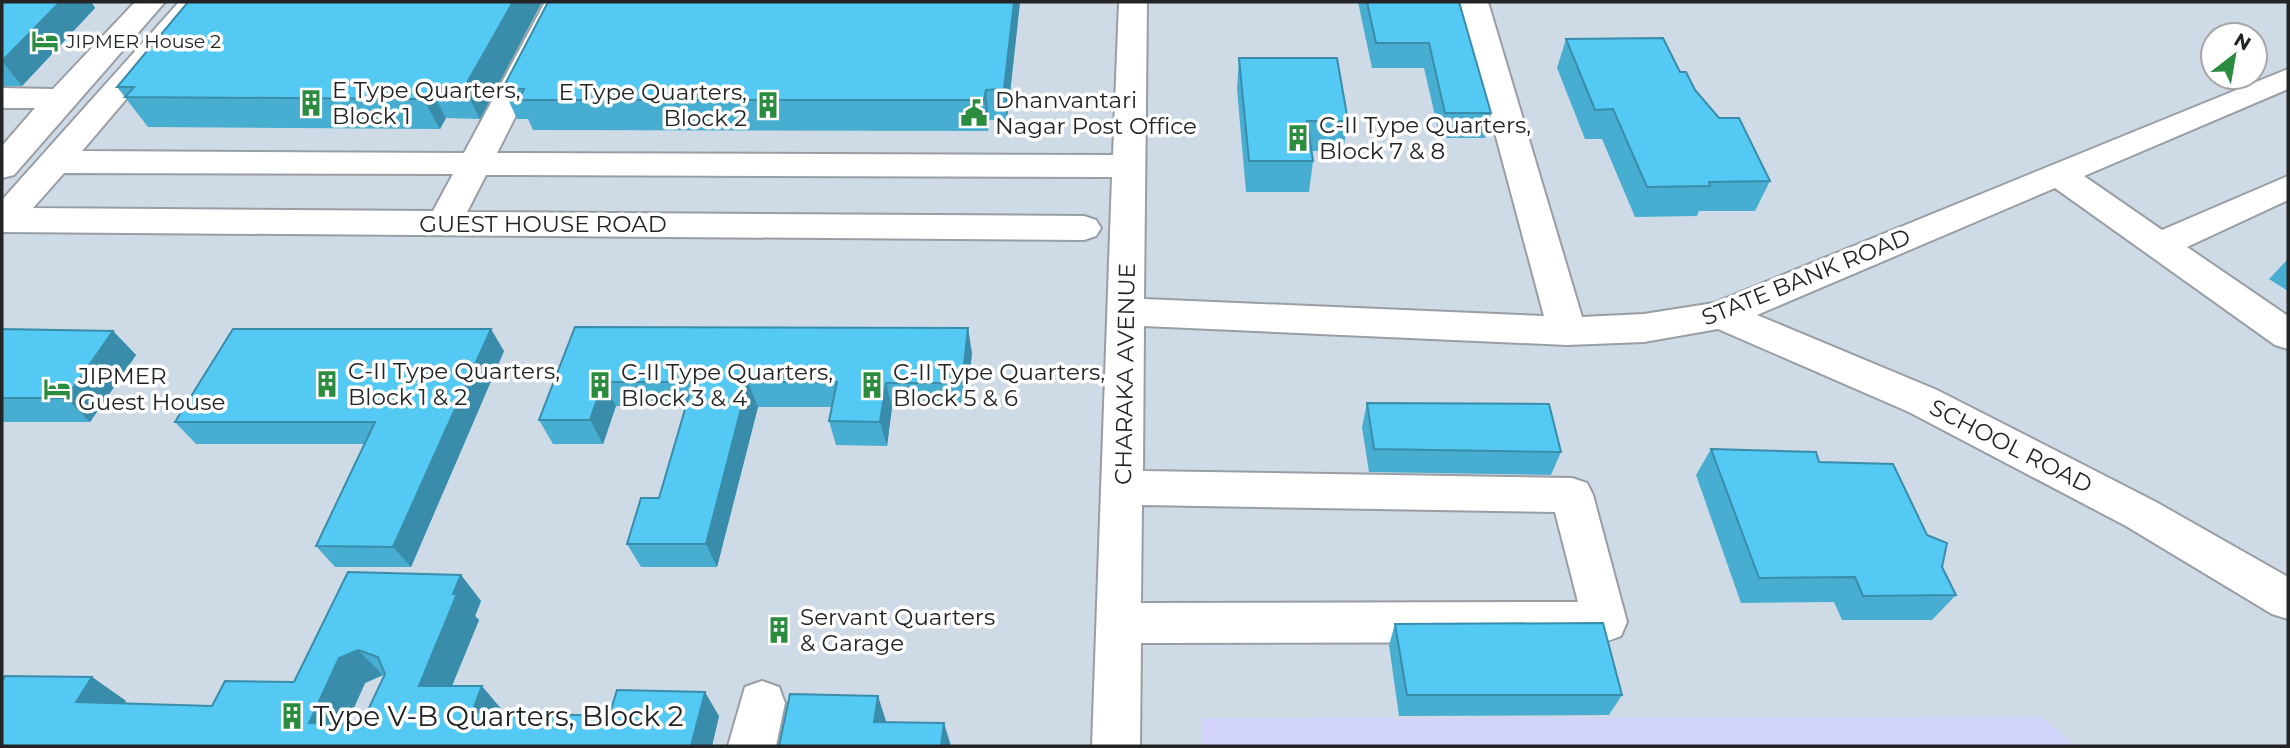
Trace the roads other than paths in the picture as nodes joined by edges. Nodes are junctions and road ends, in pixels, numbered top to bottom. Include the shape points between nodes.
1 (151, 2) edge
2 (195, 2) edge
3 (559, 2) edge
4 (1133, 2) edge
5 (1474, 2) edge
6 (2288, 78) edge
7 (2, 98) edge
8 (61, 99) junction
9 (54, 162) junction
10 (475, 164) junction
11 (1129, 166) junction
12 (2, 167) edge
13 (2057, 173) junction
14 (2288, 187) edge
15 (1129, 208) junction
16 (3, 220) edge
17 (444, 223) junction
18 (1084, 228) junction
19 (2160, 245) junction
20 (1128, 247) junction
21 (1126, 312) junction
22 (1721, 315) junction
23 (1567, 331) junction
24 (2288, 335) edge
25 (1122, 488) junction
26 (2288, 600) edge
27 (1119, 623) junction
28 (1116, 746) edge

1 - 8 street
2 - 9 street
3 - 10 street
4 - 11 street, CHARAKA AVENUE
5 - 23 street
6 - 13 street, STATE BANK ROAD
7 - 8 street
8 - 12 street
9 - 10 street
9 - 16 street
10 - 11 street
10 - 17 street
11 - 15 street, CHARAKA AVENUE
13 - 19 street
13 - 22 street, STATE BANK ROAD
14 - 19 street
15 - 18 street, GUEST HOUSE ROAD
15 - 20 street, CHARAKA AVENUE
16 - 17 street, GUEST HOUSE ROAD
17 - 18 street, GUEST HOUSE ROAD
18 - 20 street, GUEST HOUSE ROAD
19 - 24 street
20 - 21 street, CHARAKA AVENUE
21 - 23 street, STATE BANK ROAD
21 - 25 street, CHARAKA AVENUE
22 - 23 street, STATE BANK ROAD via 1631,331
22 - 26 street, SCHOOL ROAD via 1923,401 2141,514
25 - 27 street, CHARAKA AVENUE
25 - 27 street via 1572,495 1605,622
27 - 28 street, CHARAKA AVENUE

